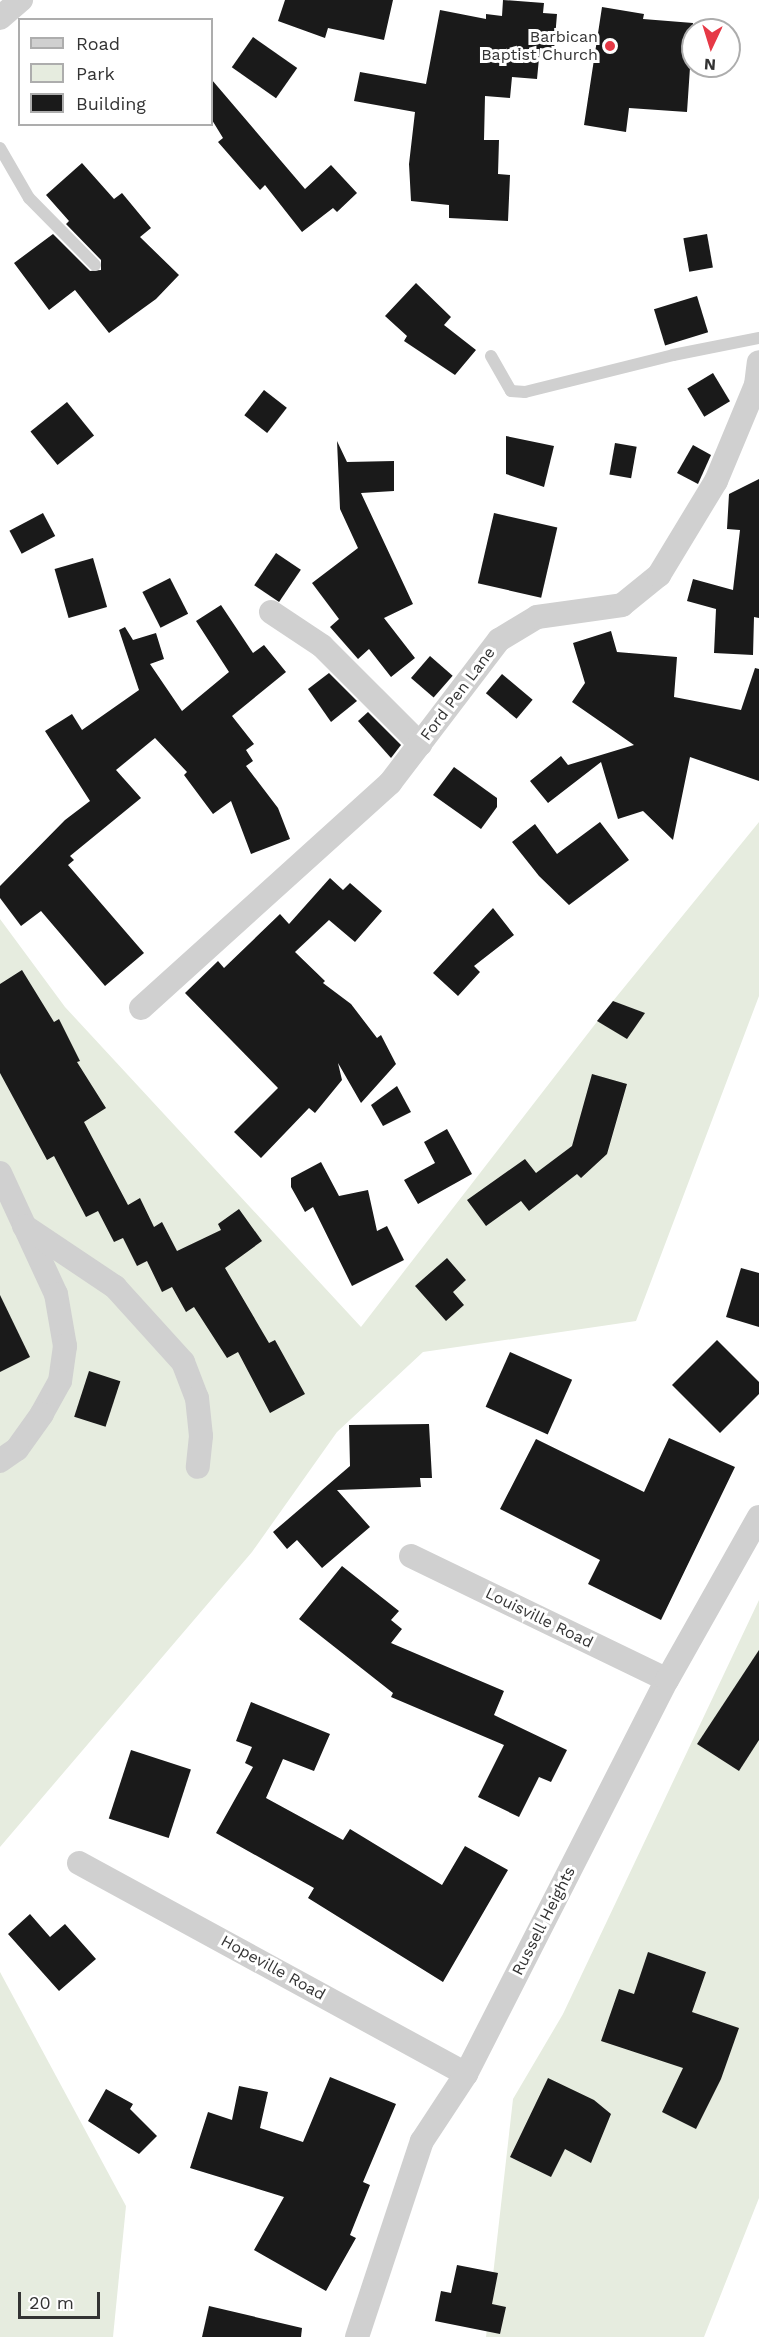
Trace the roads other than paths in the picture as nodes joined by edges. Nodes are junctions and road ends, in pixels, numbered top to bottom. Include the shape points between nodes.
1 (21, 0) edge
2 (0, 18) edge
3 (0, 148) edge
4 (95, 265) dead end
5 (759, 338) edge
6 (491, 356) dead end
7 (759, 362) edge
8 (271, 612) dead end
9 (420, 744) junction
10 (141, 1008) dead end
11 (0, 1173) edge
12 (24, 1226) junction
13 (0, 1461) edge
14 (198, 1467) dead end
15 (759, 1517) edge
16 (411, 1556) dead end
17 (668, 1680) junction
18 (79, 1863) dead end
19 (466, 2073) junction
20 (357, 2337) edge

1 - 2 street
3 - 4 lane via 29,198
5 - 6 lane via 525,392 511,391
7 - 9 street, Ford Pen Lane via 756,385 716,481 659,575 622,605 537,617 499,640
8 - 9 street via 322,646
9 - 10 street, Ford Pen Lane via 390,783
11 - 12 street
12 - 13 street via 56,1294 65,1346 60,1381 42,1414 17,1449
12 - 14 street via 115,1287 183,1362 197,1398 201,1436
15 - 17 street, Russell Heights
16 - 17 street, Louisville Road
17 - 19 street, Russell Heights
18 - 19 street, Hopeville Road
19 - 20 street, Russell Heights via 422,2141

